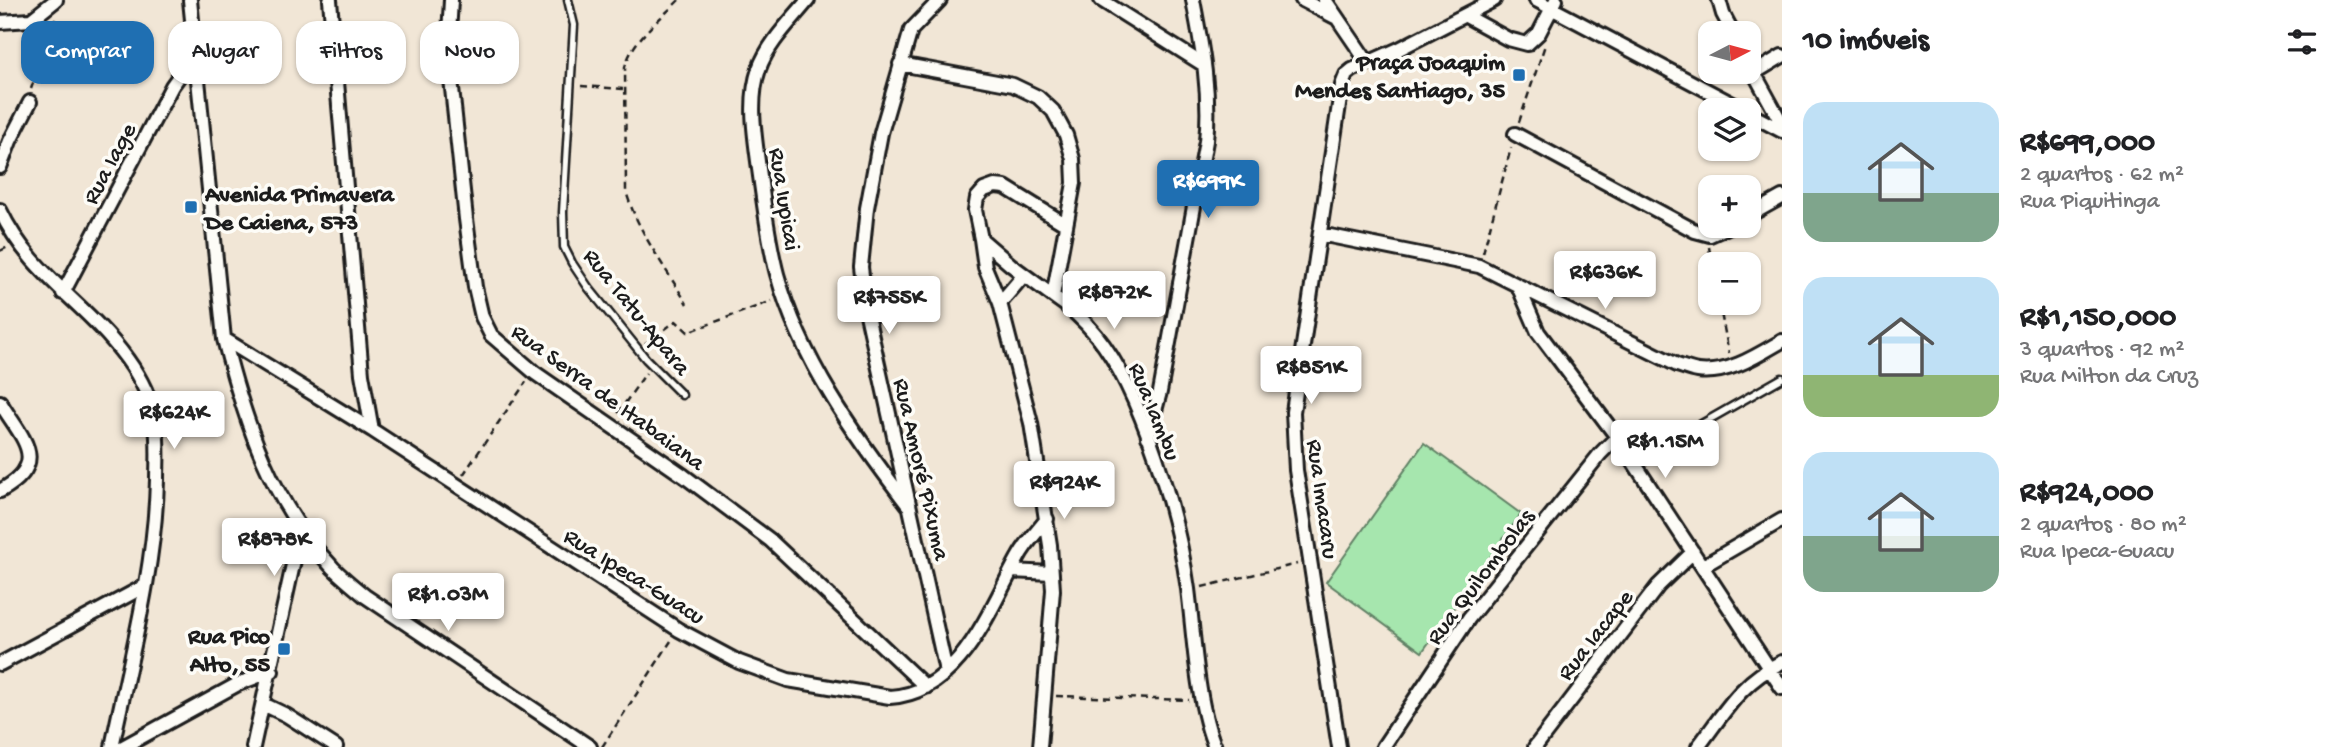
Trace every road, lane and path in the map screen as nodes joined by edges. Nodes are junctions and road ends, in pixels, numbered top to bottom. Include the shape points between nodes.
1 (56, 0) edge
2 (190, 0) edge
3 (330, 0) edge
4 (451, 0) edge
5 (568, 0) edge
6 (679, 0) edge
7 (808, 0) edge
8 (940, 0) edge
9 (1101, 0) edge
10 (1192, 0) edge
11 (1302, 0) edge
12 (1325, 0) edge
13 (1494, 0) edge
14 (1536, 0) edge
15 (1719, 0) edge
16 (1554, 4) edge
17 (56, 15) dead end
18 (1466, 16) junction
19 (1336, 17) junction
20 (192, 21) edge
21 (1727, 21) edge
22 (0, 22) edge
23 (1547, 39) dead end
24 (1782, 56) edge
25 (1368, 63) junction
26 (900, 64) junction
27 (1761, 64) edge
28 (1204, 65) junction
29 (173, 84) edge
30 (197, 84) edge
31 (1760, 84) edge
32 (571, 85) junction
33 (623, 89) junction
34 (1723, 98) edge
35 (30, 102) joint
36 (1761, 119) edge
37 (1782, 124) edge
38 (1782, 131) edge
39 (1515, 134) junction
40 (0, 167) edge
41 (1782, 197) edge
42 (1761, 209) edge
43 (0, 210) edge
44 (1065, 224) junction
45 (1698, 232) edge
46 (1320, 234) junction
47 (981, 239) junction
48 (1479, 266) junction
49 (1024, 275) junction
50 (1519, 288) junction
51 (63, 293) junction
52 (785, 296) junction
53 (1053, 296) junction
54 (687, 303) dead end
55 (1000, 303) junction
56 (1553, 304) junction
57 (1721, 315) edge
58 (1538, 332) junction
59 (224, 339) junction
60 (1781, 345) edge
61 (638, 349) junction
62 (652, 364) junction
63 (1731, 367) junction
64 (534, 372) junction
65 (1782, 377) edge
66 (682, 395) dead end
67 (0, 402) edge
68 (4, 415) edge
69 (610, 425) junction
70 (372, 430) junction
71 (1617, 437) junction
72 (1148, 438) junction
73 (1633, 463) junction
74 (455, 486) junction
75 (0, 491) edge
76 (911, 510) junction
77 (1047, 519) junction
78 (1782, 520) edge
79 (301, 528) junction
80 (1693, 552) junction
81 (1311, 561) junction
82 (1703, 566) junction
83 (1011, 571) junction
84 (1052, 573) junction
85 (145, 586) junction
86 (1188, 590) junction
87 (679, 630) junction
88 (0, 664) edge
89 (1776, 665) edge
90 (272, 671) junction
91 (946, 671) junction
92 (926, 687) junction
93 (1782, 688) edge
94 (1044, 696) junction
95 (1203, 700) junction
96 (263, 704) junction
97 (112, 747) edge
98 (123, 747) edge
99 (253, 747) edge
100 (335, 747) edge
101 (590, 747) edge
102 (602, 747) edge
103 (1040, 747) edge
104 (1215, 747) edge
105 (1339, 747) edge
106 (1383, 747) edge
107 (1535, 747) edge
108 (1698, 747) edge

1 - 22 street via 31,20
2 - 20 street
3 - 70 street via 362,374
4 - 64 street, Rua Serra de Itabaiana via 448,51 475,286 491,335
5 - 32 lane, Rua Tatu-Apara via 574,25
6 - 33 path via 629,52
7 - 52 street, Rua Iupicai via 760,66 754,89 765,212
8 - 26 street, Rua Amoré Pixuma via 911,30
9 - 28 street
10 - 28 street
11 - 19 street
12 - 19 street
13 - 18 street, Rua Imacaru
14 - 16 street
15 - 21 street
16 - 18 street via 1539,33 1527,44
16 - 34 street
17 - 35 path
18 - 25 street, Rua Imacaru
19 - 25 street
23 - 39 path
24 - 27 street
25 - 46 street, Rua Imacaru via 1346,75 1342,85
26 - 44 street via 1013,85 1038,97 1053,111 1073,159 1074,183
26 - 76 street, Rua Amoré Pixuma via 881,133 861,267 866,310
28 - 72 street via 1206,141
29 - 51 street, Rua Iage
30 - 59 street
31 - 37 street
32 - 33 path
32 - 61 lane, Rua Tatu-Apara via 564,247 588,287
33 - 54 path via 630,206
35 - 40 street
36 - 38 street
39 - 45 street
39 - 48 path
41 - 42 street
43 - 51 street via 17,242
44 - 47 street via 1005,187 995,186 977,198
44 - 53 street
46 - 48 street
46 - 81 street, Rua Imacaru via 1293,421
47 - 49 street, Rua Iambu
47 - 55 street via 985,267
48 - 50 street
49 - 53 street, Rua Iambu
49 - 55 street
50 - 56 street
50 - 58 street
51 - 85 street via 107,332 128,360 155,422 157,503
52 - 61 path via 688,332 676,321
52 - 76 street, Rua Iupicai via 821,376 875,463
53 - 72 street, Rua Iambu via 1096,334 1136,404
55 - 77 street via 1031,423
56 - 58 street via 1540,313
56 - 63 street via 1676,365 1699,371
57 - 63 path
58 - 71 street
59 - 70 street, Rua Ipeca-Guacu
59 - 79 street via 251,433
60 - 63 street
61 - 62 lane, Rua Tatu-Apara
62 - 66 lane, Rua Tatu-Apara
62 - 69 path
64 - 69 street, Rua Serra de Itabaiana
64 - 74 path
65 - 73 lane
67 - 68 street
68 - 75 street via 25,438 28,458 16,482
69 - 92 street, Rua Serra de Itabaiana via 770,540
70 - 74 street, Rua Ipeca-Guacu
71 - 73 street
71 - 106 street, Rua Quilombolas via 1469,618
72 - 86 street, Rua Iambu via 1174,523
73 - 80 street
74 - 87 street, Rua Ipeca-Guacu
76 - 91 street, Rua Amoré Pixuma
77 - 83 street, Rua Ipeca-Guacu
77 - 84 street
78 - 82 street
79 - 90 street
79 - 101 street via 333,568 365,596
80 - 82 street
80 - 107 street, Rua Iacape via 1658,586
81 - 86 path
81 - 105 street, Rua Imacaru
82 - 89 street
83 - 84 street
83 - 91 street, Rua Ipeca-Guacu via 971,643
84 - 94 street
85 - 88 street
85 - 97 street
86 - 95 street, Rua Iambu
87 - 92 street, Rua Ipeca-Guacu via 739,662 788,680 890,697
87 - 102 path
89 - 93 street
89 - 108 street via 1745,686
90 - 96 street
90 - 98 street via 238,684
91 - 92 street, Rua Ipeca-Guacu
94 - 95 path
94 - 103 street
95 - 104 street, Rua Iambu
96 - 99 street
96 - 100 street

